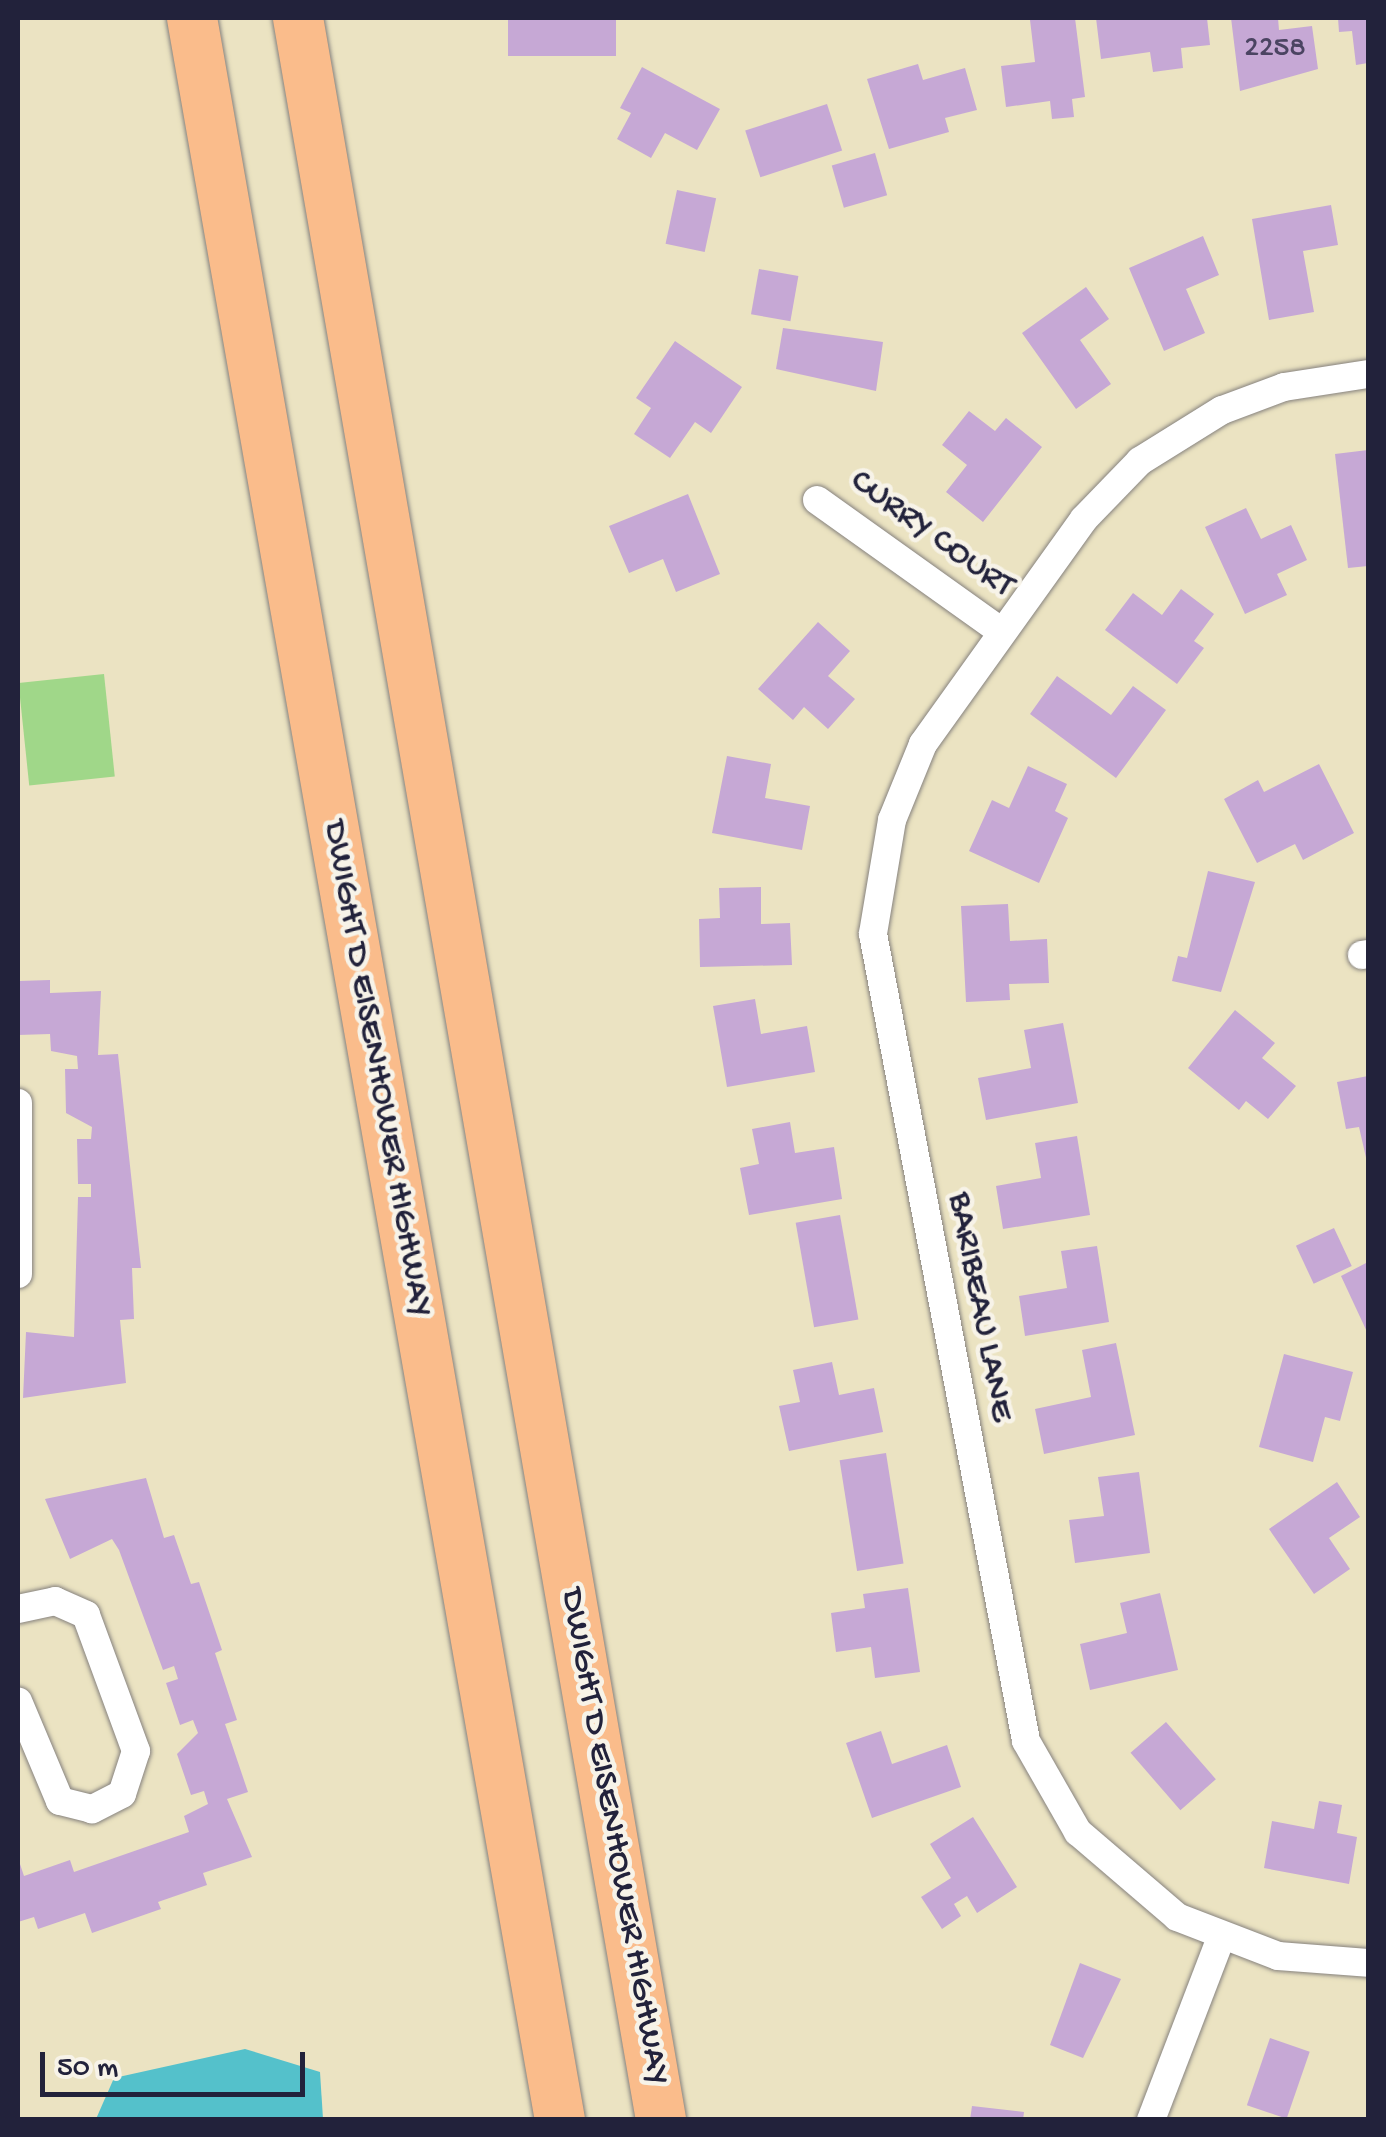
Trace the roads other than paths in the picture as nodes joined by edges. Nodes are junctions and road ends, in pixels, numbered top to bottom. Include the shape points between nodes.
1 (192, 18) edge
2 (298, 18) edge
3 (1368, 374) edge
4 (816, 500) dead end
5 (1002, 632) junction
6 (18, 1102) edge
7 (18, 1274) edge
8 (18, 1609) edge
9 (18, 1701) edge
10 (1221, 1938) junction
11 (1368, 1963) edge
12 (560, 2120) edge
13 (661, 2120) edge
14 (1151, 2120) edge

1 - 12 highway, DWIGHT D EISENHOWER HIGHWAY
2 - 13 highway, DWIGHT D EISENHOWER HIGHWAY
3 - 5 street, BARIBEAU LANE via 1269,392 1166,442 1084,519
4 - 5 street, CURRY COURT
5 - 10 street, BARIBEAU LANE via 923,744 896,804 880,868 878,984 1026,1741 1060,1805 1107,1864
6 - 7 street
8 - 9 street via 55,1601 86,1615 136,1751 122,1794 92,1809 60,1801
10 - 11 street, BARIBEAU LANE via 1278,1956
10 - 14 street

